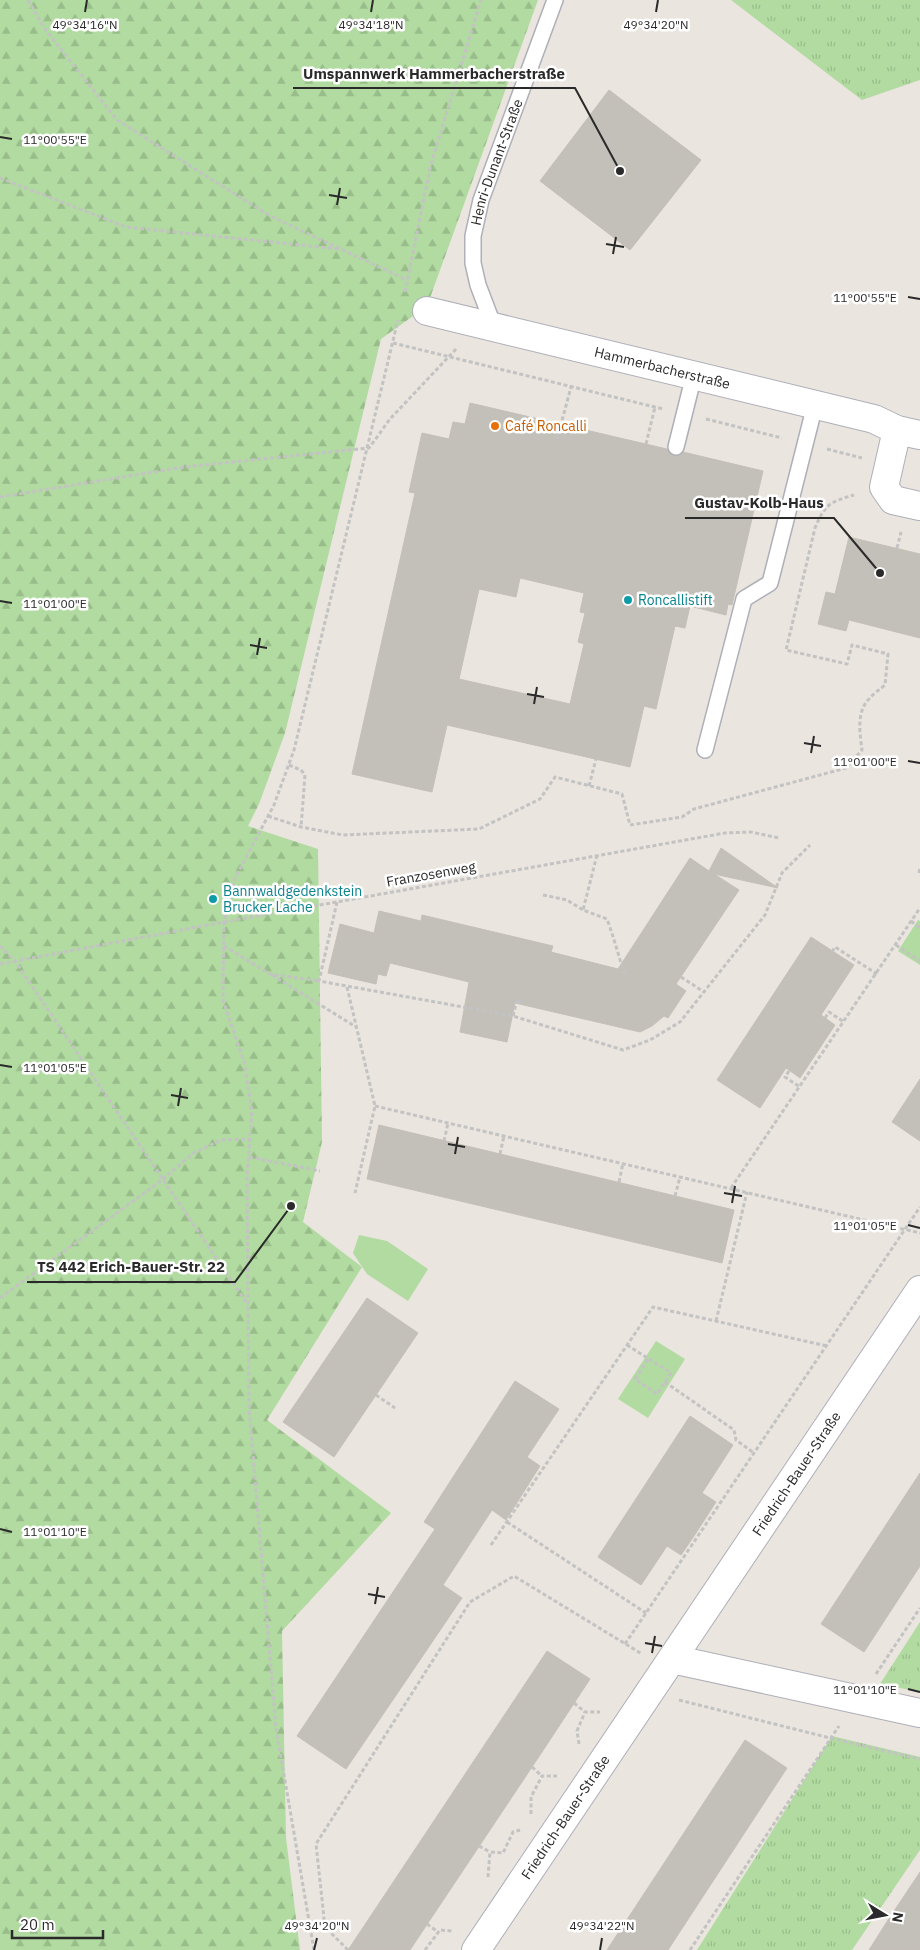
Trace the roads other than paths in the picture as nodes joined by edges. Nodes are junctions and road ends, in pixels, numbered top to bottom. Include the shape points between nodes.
1 (555, 0) edge
2 (427, 311) dead end
3 (494, 327) junction
4 (694, 375) junction
5 (815, 405) junction
6 (909, 433) edge
7 (676, 447) dead end
8 (920, 506) edge
9 (705, 750) dead end
10 (920, 1290) edge
11 (669, 1664) junction
12 (920, 1713) edge
13 (476, 1950) edge

1 - 3 lane, Henri-Dunant-Straße via 481,200 473,236 473,263 478,285
2 - 3 street, Hammerbacherstraße
3 - 4 street, Hammerbacherstraße
4 - 5 street, Hammerbacherstraße
4 - 7 lane
5 - 6 street, Hammerbacherstraße via 874,419
5 - 9 lane via 770,583 744,599
6 - 8 street, Hammerbacherstraße via 890,464 884,487 893,500
10 - 11 street, Friedrich-Bauer-Straße
11 - 12 street
11 - 13 street, Friedrich-Bauer-Straße

